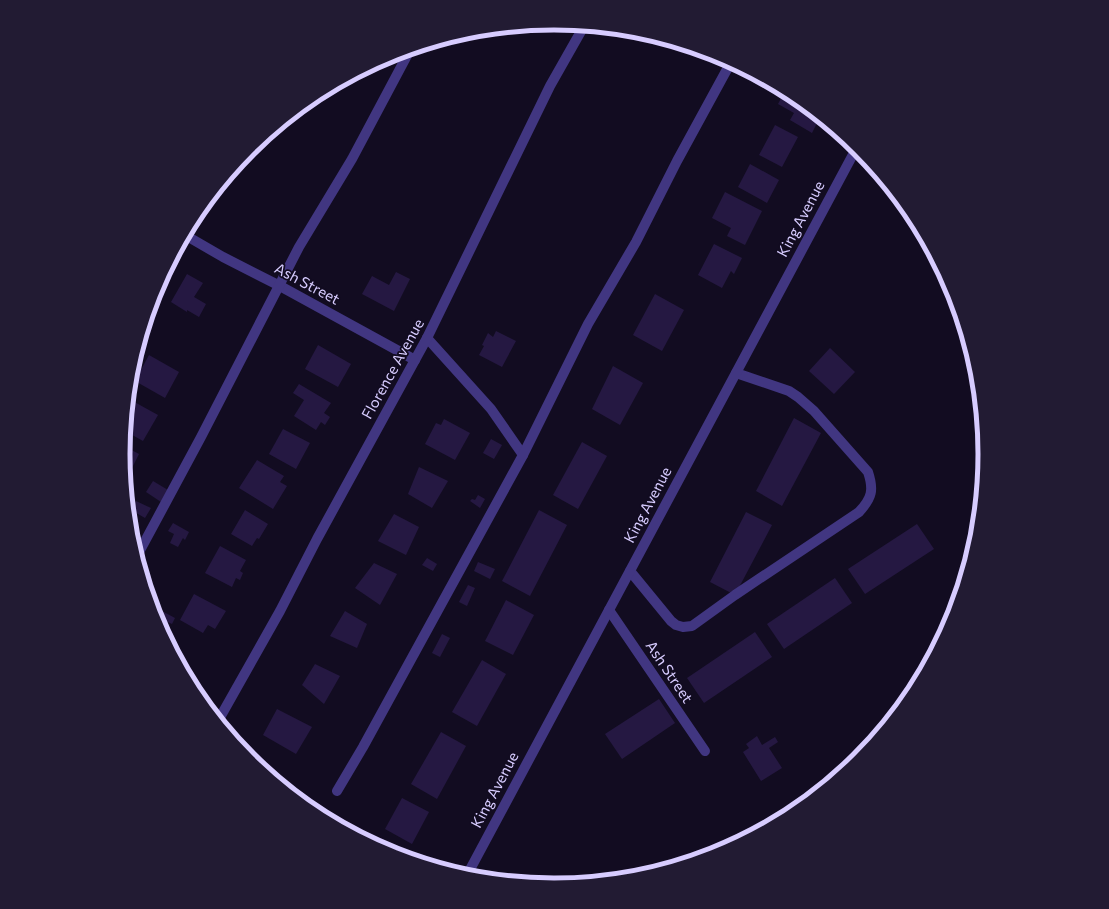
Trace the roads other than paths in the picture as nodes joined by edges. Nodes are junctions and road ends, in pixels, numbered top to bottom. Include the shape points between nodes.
1 (581, 31) edge
2 (406, 57) edge
3 (729, 68) edge
4 (854, 153) edge
5 (190, 238) edge
6 (280, 286) junction
7 (427, 338) junction
8 (415, 360) junction
9 (736, 373) junction
10 (523, 455) junction
11 (141, 549) edge
12 (630, 571) junction
13 (609, 610) junction
14 (221, 717) edge
15 (705, 751) dead end
16 (337, 791) dead end
17 (469, 870) edge

1 - 7 street, Florence Avenue via 550,86
2 - 6 street via 352,159 299,247
3 - 10 street via 636,242 588,324
4 - 9 street, King Avenue
5 - 6 street, Ash Street
6 - 8 street, Ash Street
6 - 11 street
7 - 8 street, Florence Avenue
7 - 10 street via 491,409
8 - 14 street, Florence Avenue
9 - 12 street, King Avenue
9 - 12 street via 789,391 814,411 868,472 872,483 867,504 692,626 683,627 671,621
10 - 16 street
12 - 13 street, King Avenue
13 - 15 street, Ash Street
13 - 17 street, King Avenue

